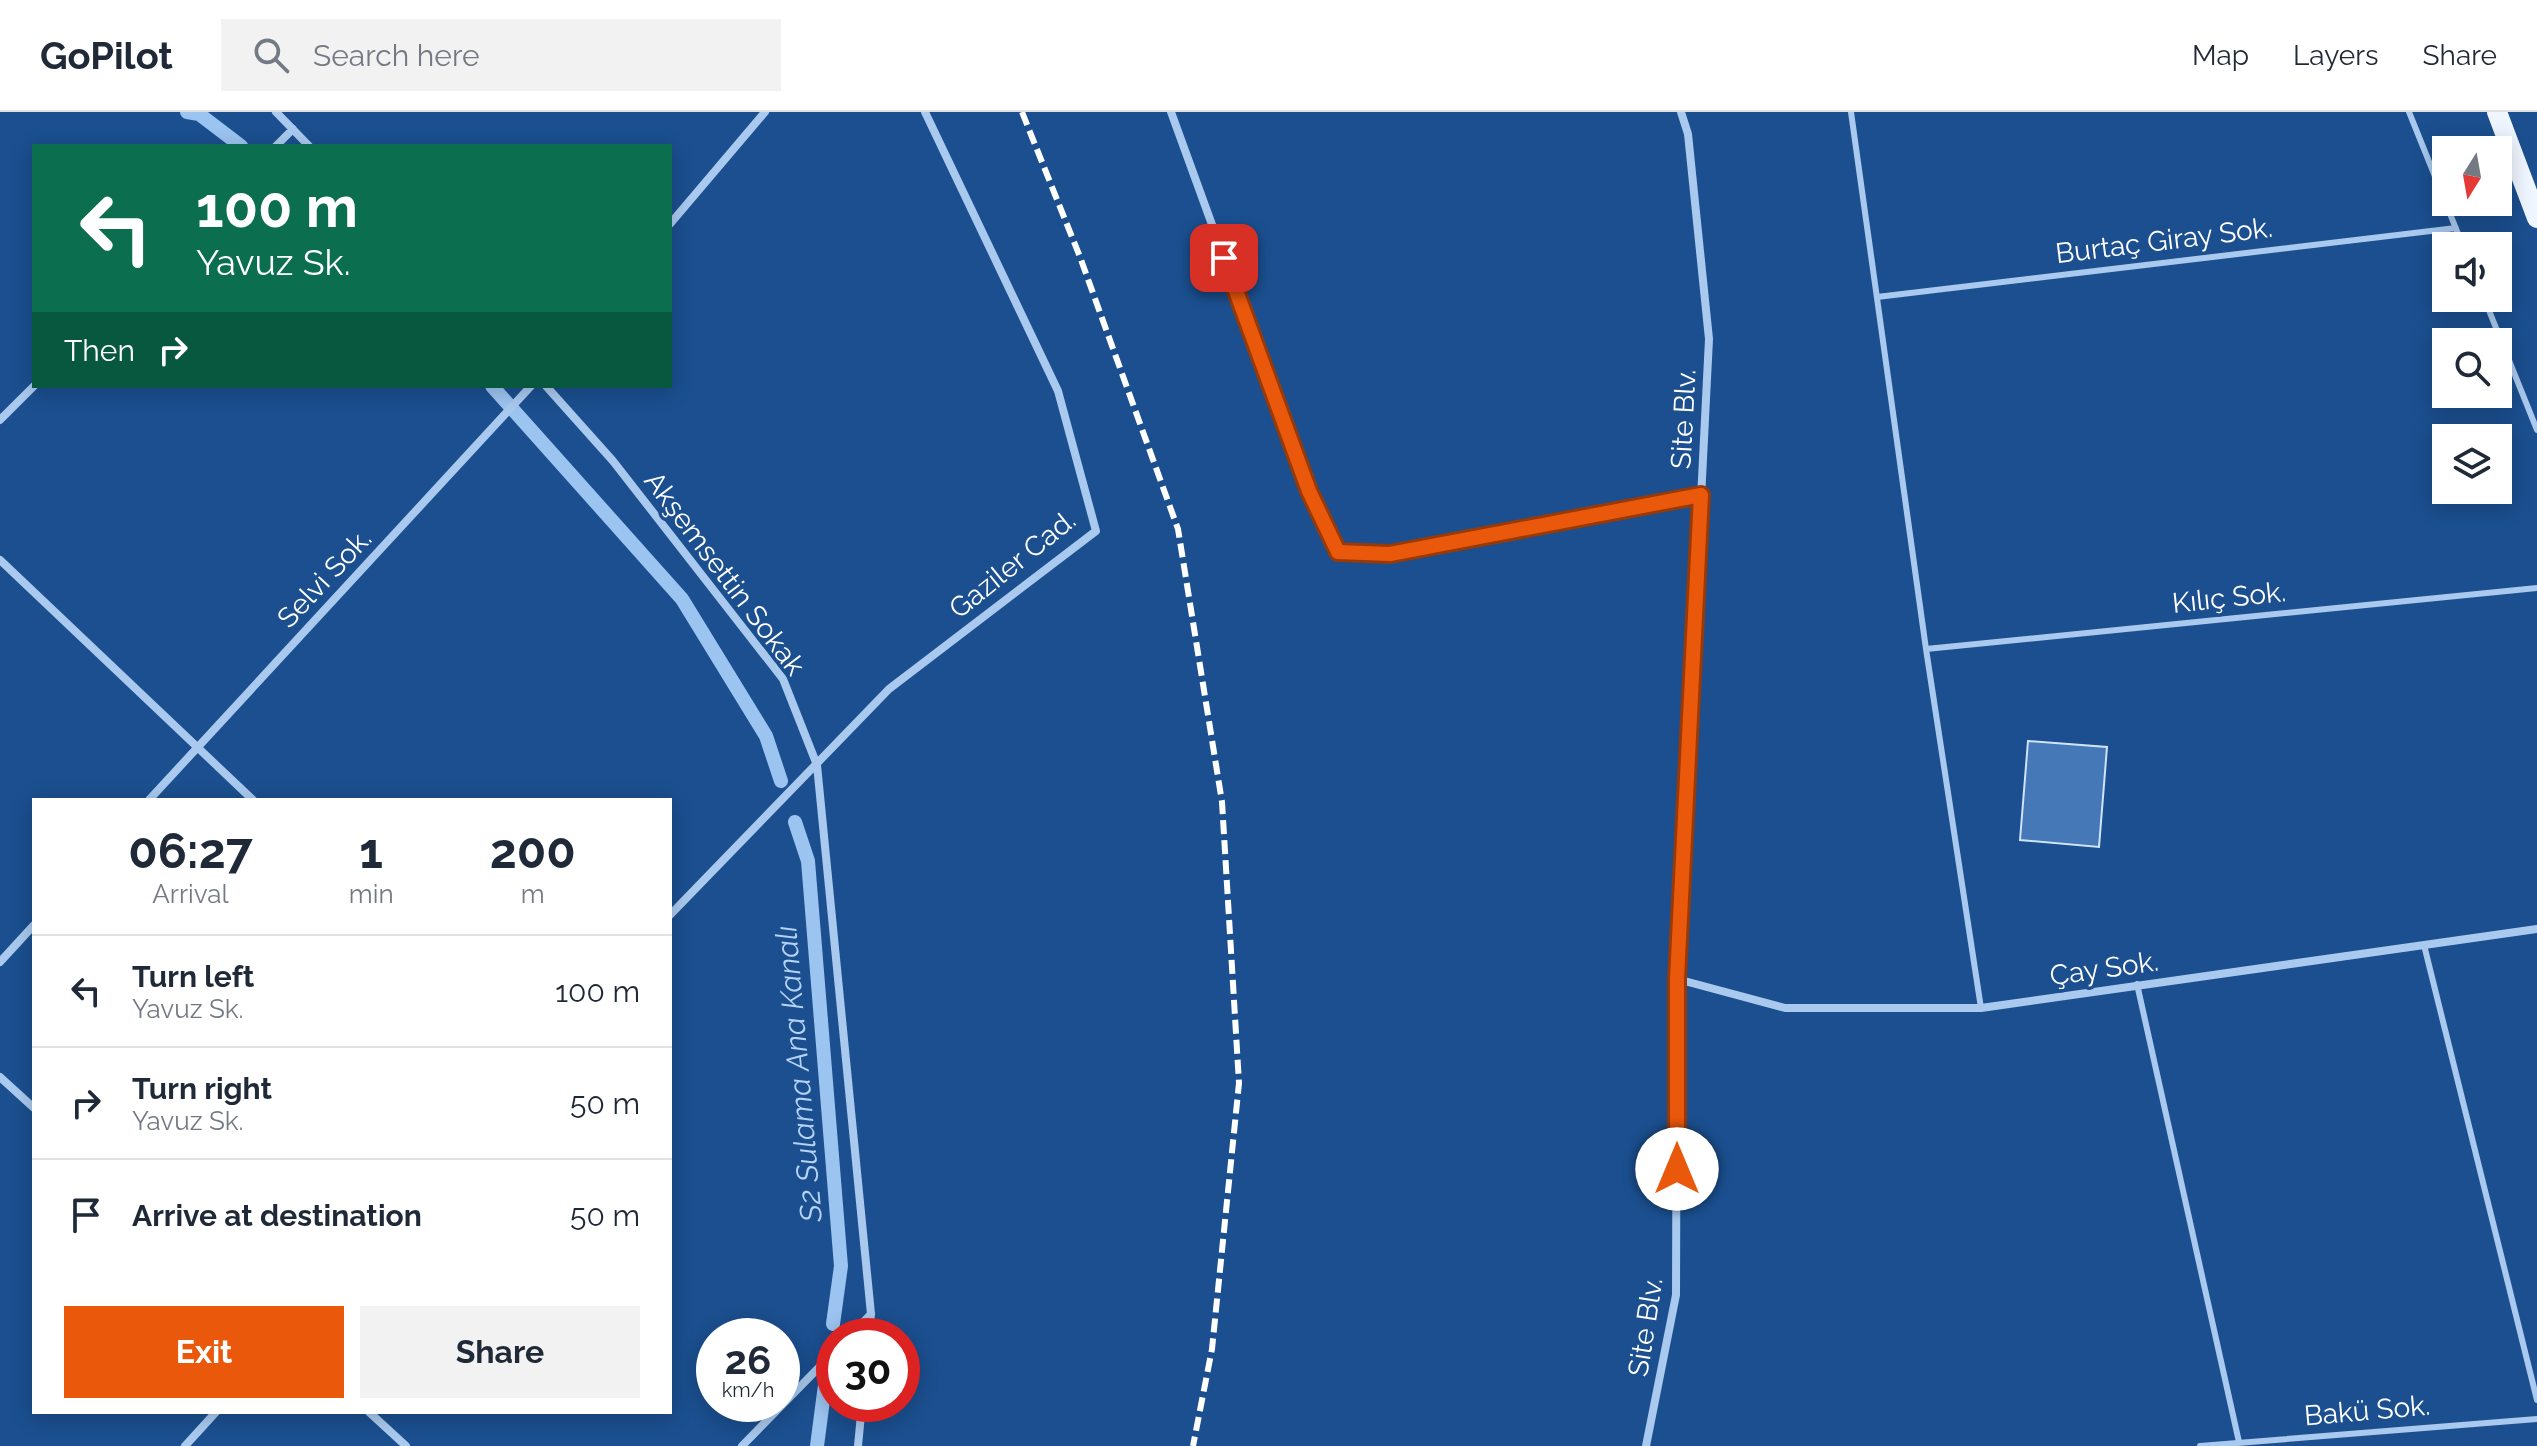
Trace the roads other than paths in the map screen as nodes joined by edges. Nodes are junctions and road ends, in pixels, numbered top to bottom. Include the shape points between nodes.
1 (276, 112) edge
2 (765, 112) edge
3 (925, 112) edge
4 (1171, 112) edge
5 (1681, 112) edge
6 (1851, 112) edge
7 (2409, 112) edge
8 (2497, 112) edge
9 (293, 129) junction
10 (278, 144) edge
11 (307, 144) edge
12 (2537, 218) edge
13 (672, 222) edge
14 (2456, 228) junction
15 (2458, 232) edge
16 (1877, 297) junction
17 (2490, 312) edge
18 (32, 388) edge
19 (548, 388) edge
20 (527, 390) edge
21 (0, 420) edge
22 (2537, 430) edge
23 (1701, 495) junction
24 (0, 560) edge
25 (2537, 588) edge
26 (1926, 649) junction
27 (198, 746) junction
28 (817, 765) junction
29 (151, 798) edge
30 (251, 798) edge
31 (672, 913) edge
32 (32, 927) edge
33 (2537, 929) edge
34 (2424, 945) junction
35 (0, 962) edge
36 (1677, 979) junction
37 (2137, 984) junction
38 (1981, 1008) junction
39 (0, 1077) edge
40 (32, 1106) edge
41 (871, 1314) junction
42 (867, 1318) edge
43 (871, 1318) edge
44 (816, 1370) edge
45 (2537, 1400) edge
46 (214, 1414) edge
47 (371, 1414) edge
48 (2537, 1419) edge
49 (860, 1422) edge
50 (2239, 1442) junction
51 (185, 1446) edge
52 (406, 1446) edge
53 (742, 1446) edge
54 (858, 1446) edge
55 (1646, 1446) edge
56 (2200, 1446) edge

1 - 9 street
2 - 13 street
3 - 28 street, Gaziler Cad. via 1058,391 1096,531 889,689
4 - 23 street via 1309,491 1338,552 1390,554
5 - 23 street, Site Blv. via 1688,134 1709,339
6 - 16 lane
7 - 14 lane
8 - 12 main road
9 - 10 street
9 - 11 street
14 - 15 lane
14 - 16 lane, Burtaç Giray Sok.
16 - 26 lane
17 - 22 lane
18 - 21 street
19 - 28 street, Akşemsettin Sokak via 613,461 783,679
20 - 27 street, Selvi Sok.
23 - 36 street, Site Blv.
24 - 27 street
25 - 26 lane, Kılıç Sok.
26 - 38 lane
27 - 29 street, Selvi Sok.
27 - 30 street
28 - 31 street, Gaziler Cad.
28 - 41 street, Akşemsettin Sokak
32 - 35 street
33 - 34 street, Çay Sok.
34 - 37 street, Çay Sok.
34 - 45 lane
36 - 38 street, Çay Sok. via 1785,1008
36 - 55 street, Site Blv. via 1676,1295
37 - 38 street, Çay Sok.
37 - 50 lane
39 - 40 street
41 - 42 street
41 - 43 street, Akşemsettin Sokak
44 - 53 street
46 - 51 street
47 - 52 street
48 - 50 lane, Bakü Sok.
49 - 54 street
50 - 56 lane, Bakü Sok.

